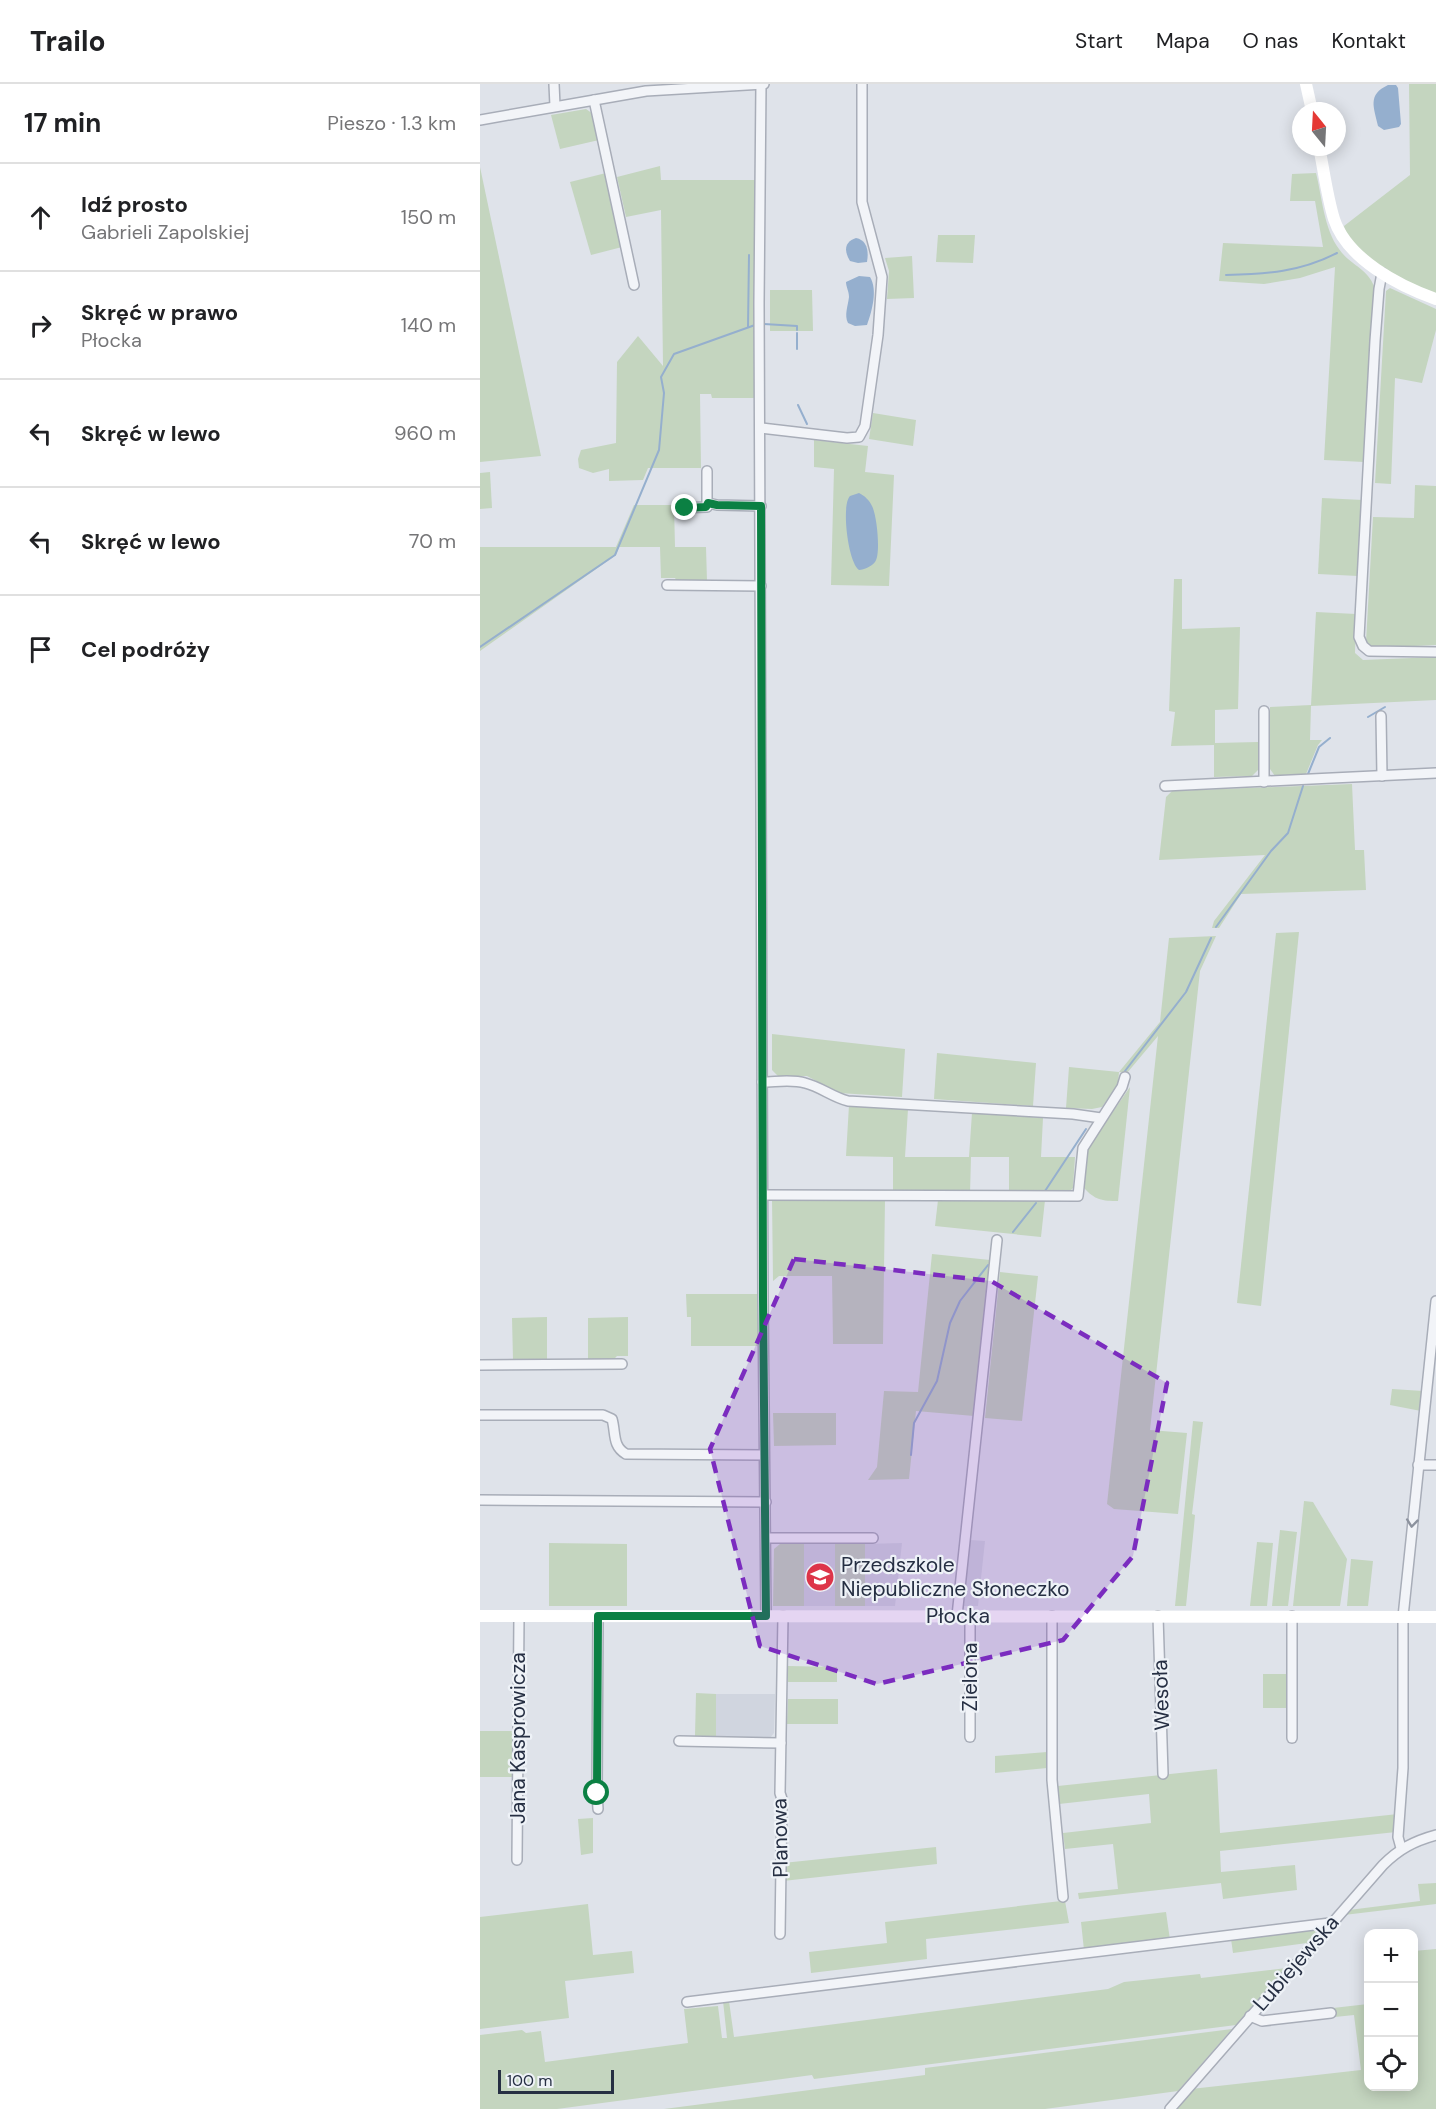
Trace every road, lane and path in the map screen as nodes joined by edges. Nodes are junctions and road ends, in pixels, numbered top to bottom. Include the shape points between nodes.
1 (554, 84) edge
2 (763, 84) edge
3 (862, 84) edge
4 (1306, 84) edge
5 (594, 100) junction
6 (1310, 102) edge
7 (555, 106) junction
8 (480, 120) edge
9 (1321, 156) edge
10 (1383, 273) junction
11 (634, 285) dead end
12 (1436, 299) edge
13 (761, 428) junction
14 (707, 471) dead end
15 (708, 503) junction
16 (761, 506) junction
17 (678, 508) dead end
18 (667, 585) dead end
19 (761, 586) junction
20 (1436, 652) edge
21 (1264, 711) dead end
22 (1381, 716) dead end
23 (1436, 773) edge
24 (1382, 776) junction
25 (1264, 782) junction
26 (1165, 786) dead end
27 (1125, 1077) dead end
28 (762, 1082) junction
29 (1101, 1118) junction
30 (763, 1195) junction
31 (997, 1240) dead end
32 (1436, 1301) edge
33 (1433, 1350) edge
34 (622, 1364) dead end
35 (480, 1365) edge
36 (480, 1415) edge
37 (764, 1455) junction
38 (1418, 1465) junction
39 (1436, 1465) edge
40 (480, 1500) edge
41 (766, 1502) junction
42 (766, 1538) junction
43 (873, 1538) dead end
44 (480, 1616) edge
45 (519, 1616) junction
46 (598, 1616) junction
47 (766, 1616) junction
48 (783, 1616) junction
49 (957, 1616) junction
50 (970, 1616) junction
51 (1052, 1616) junction
52 (1158, 1616) junction
53 (1292, 1616) junction
54 (1403, 1617) junction
55 (1436, 1617) edge
56 (970, 1737) dead end
57 (1292, 1738) dead end
58 (679, 1741) dead end
59 (781, 1743) junction
60 (1163, 1774) dead end
61 (598, 1809) dead end
62 (1436, 1835) edge
63 (1401, 1848) junction
64 (517, 1860) dead end
65 (1063, 1897) dead end
66 (1330, 1923) junction
67 (780, 1934) dead end
68 (687, 2002) dead end
69 (1331, 2013) dead end
70 (1250, 2016) junction
71 (1170, 2109) edge

1 - 7 street
2 - 5 street via 657,90
2 - 13 street
3 - 13 street via 862,202 882,277 865,426 859,437 847,438
4 - 6 street
5 - 7 street
5 - 11 street
7 - 8 street
9 - 10 street via 1339,229 1352,249
10 - 12 street
10 - 20 street via 1375,340 1359,637 1369,651
13 - 16 street
14 - 15 street
15 - 16 street
15 - 17 street via 703,508
16 - 19 street
18 - 19 street
19 - 28 street
21 - 25 street
22 - 24 street
23 - 24 street
24 - 25 street
25 - 26 street
27 - 29 street
28 - 29 street via 803,1082 848,1101
28 - 30 street
29 - 30 street via 1083,1148 1079,1194 1074,1197
30 - 37 street
31 - 49 street
32 - 33 street
33 - 38 street
34 - 35 street
36 - 37 street via 603,1415 612,1419 615,1442 627,1454
37 - 41 street
38 - 39 street
38 -> 54 street
40 - 41 street
41 - 42 street
42 - 43 street
42 - 47 street
44 - 45 street, Płocka
45 - 46 street, Płocka
45 - 64 street, Jana Kasprowicza
46 - 47 street, Płocka
46 - 61 street
47 - 48 street, Płocka
48 - 49 street, Płocka
48 - 59 street, Planowa
49 - 50 street, Płocka
50 - 51 street, Płocka
50 - 56 street, Zielona
51 - 52 street, Płocka
51 - 65 street via 1052,1780
52 - 53 street, Płocka
52 - 60 street, Wesoła
53 - 54 street, Płocka
53 - 57 street
54 - 55 street, Płocka
54 - 63 street via 1398,1837
58 - 59 street
59 - 67 street, Planowa
62 - 63 street, Lubiejewska
63 - 66 street, Lubiejewska
66 - 68 street
66 - 70 street, Lubiejewska
69 - 70 street via 1262,2021
70 - 71 street, Lubiejewska

